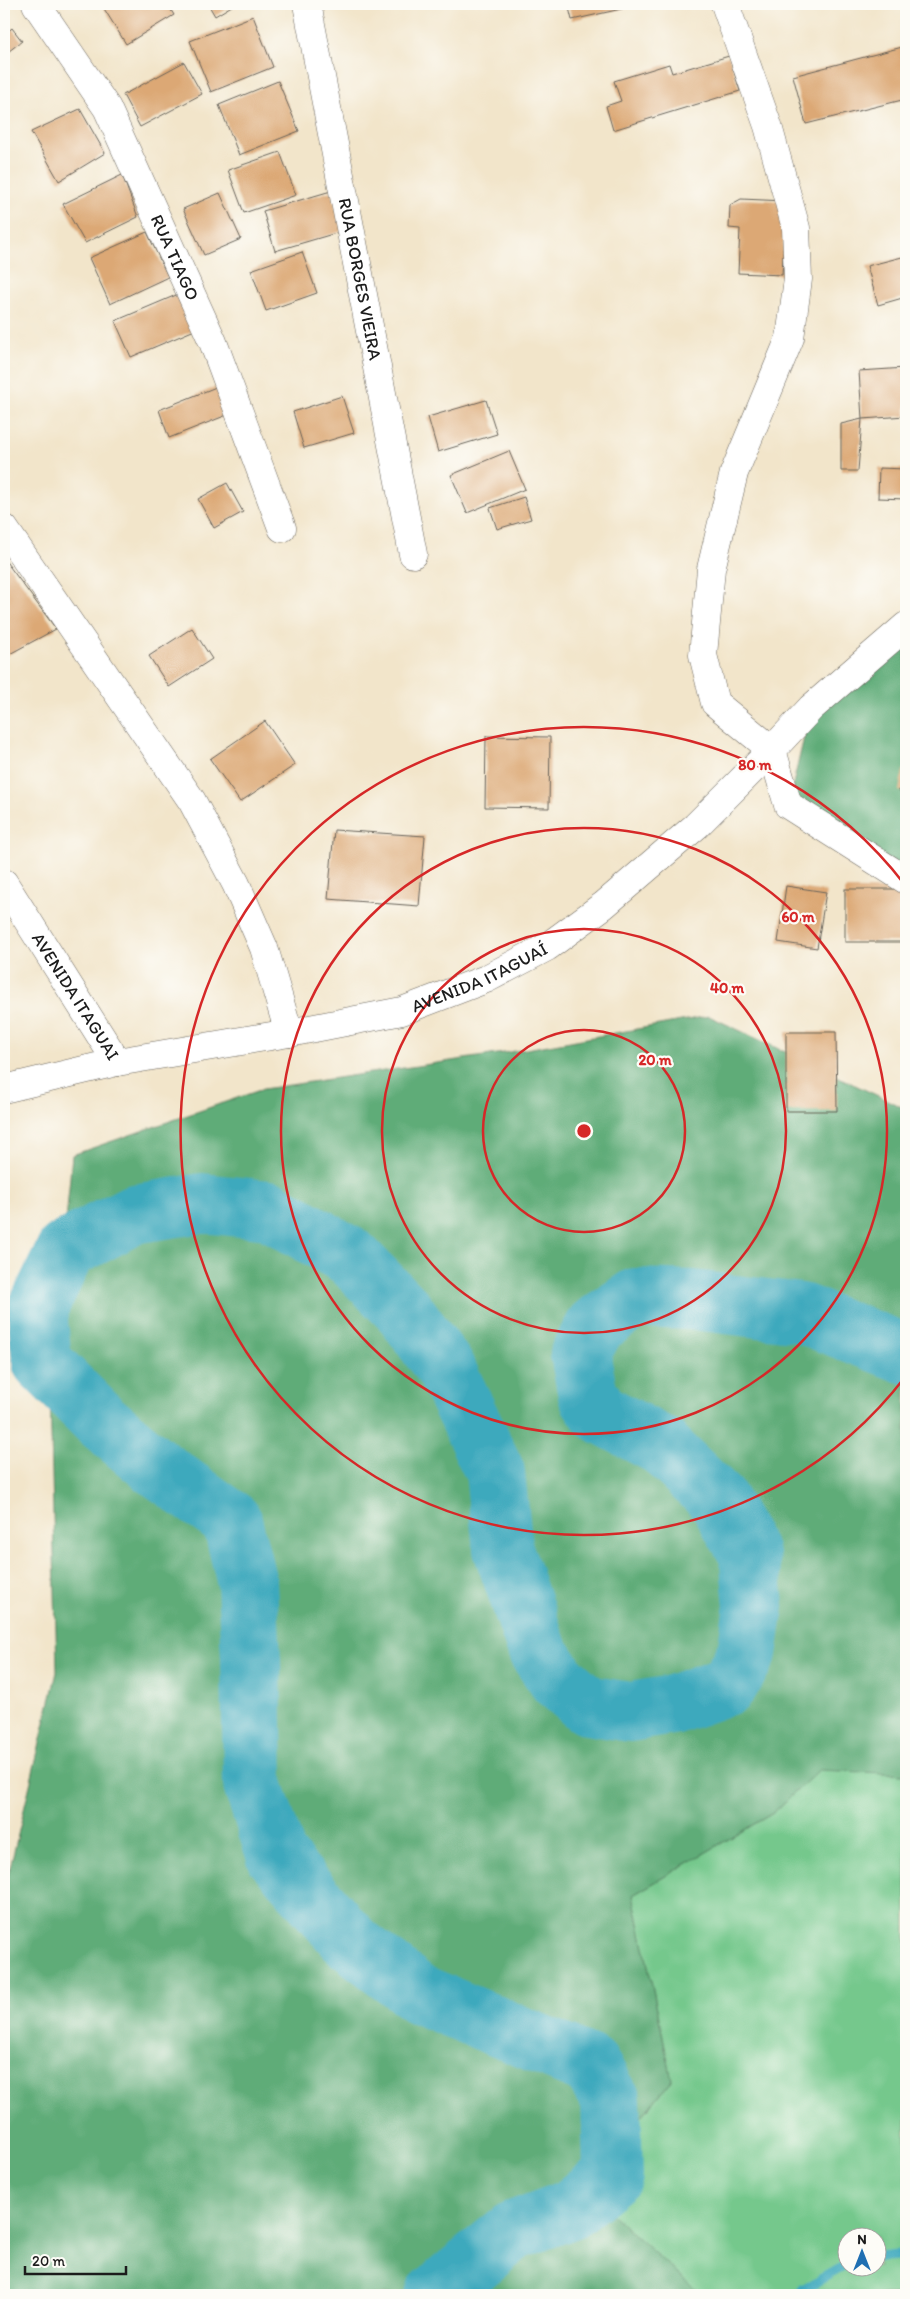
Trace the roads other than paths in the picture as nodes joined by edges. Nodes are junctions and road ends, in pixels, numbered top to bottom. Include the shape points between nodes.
1 (36, 4) edge
2 (307, 4) edge
3 (725, 4) edge
4 (4, 528) edge
5 (282, 528) dead end
6 (413, 554) dead end
7 (906, 626) edge
8 (772, 750) junction
9 (906, 880) edge
10 (4, 883) edge
11 (289, 1033) junction
12 (117, 1062) junction
13 (4, 1090) edge

1 - 5 street, RUA TIAGO via 107,108 213,342
2 - 6 street, RUA BORGES VIEIRA
3 - 8 street via 768,126 796,228 798,279 790,338 734,473 711,569 703,655 715,703
4 - 11 street via 192,801 236,884 264,948
7 - 8 street, AVENIDA ITAGUAÍ via 810,708
8 - 9 street via 788,805
8 - 11 street, AVENIDA ITAGUAÍ via 696,826 604,905 547,948 486,979 402,1011
10 - 12 street, AVENIDA ITAGUAI
11 - 12 street, AVENIDA ITAGUAÍ
12 - 13 street, AVENIDA ITAGUAI

